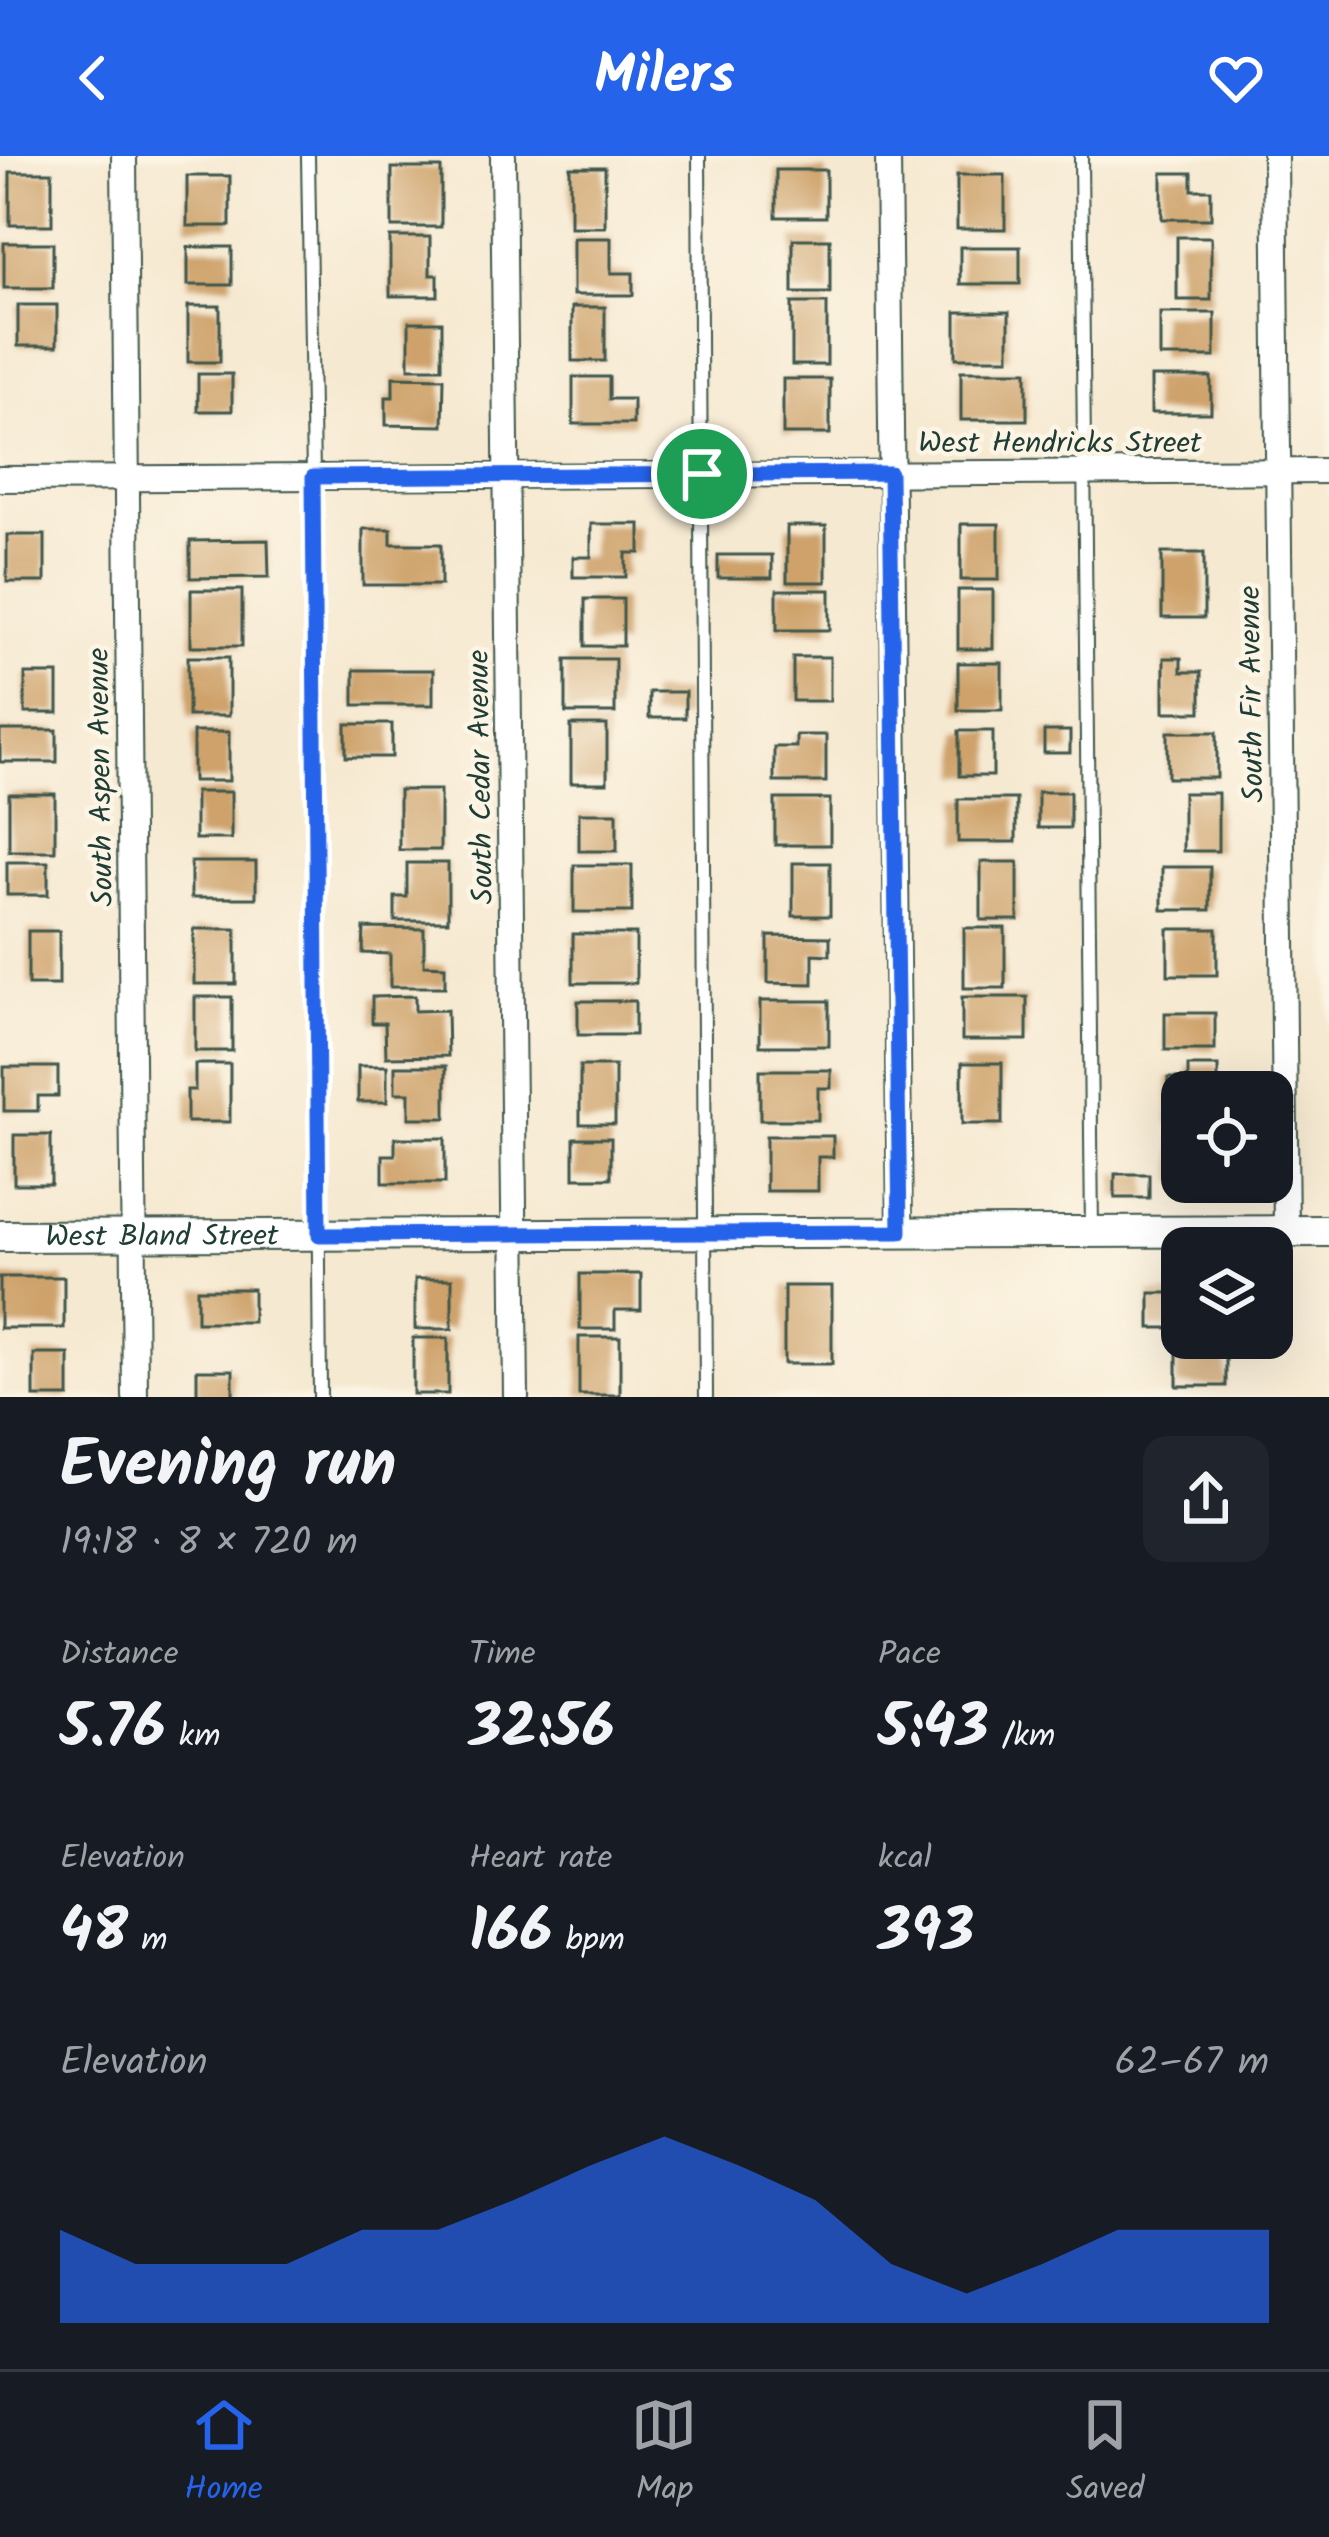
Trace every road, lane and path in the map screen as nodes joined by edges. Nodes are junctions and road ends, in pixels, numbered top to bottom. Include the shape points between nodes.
1 (124, 156) edge
2 (308, 156) edge
3 (503, 156) edge
4 (698, 156) edge
5 (888, 156) edge
6 (1081, 156) edge
7 (1275, 156) edge
8 (1279, 471) junction
9 (1329, 471) edge
10 (1084, 472) junction
11 (890, 473) junction
12 (702, 474) junction
13 (506, 475) junction
14 (313, 477) junction
15 (0, 479) edge
16 (127, 479) junction
17 (1286, 1227) edge
18 (900, 1232) junction
19 (1092, 1232) junction
20 (1161, 1232) edge
21 (1293, 1232) edge
22 (1329, 1232) edge
23 (706, 1234) junction
24 (0, 1235) edge
25 (319, 1235) junction
26 (515, 1235) junction
27 (134, 1236) junction
28 (135, 1397) edge
29 (320, 1397) edge
30 (516, 1397) edge
31 (706, 1397) edge

1 - 16 street, South Aspen Avenue
2 - 14 lane
3 - 13 street, South Cedar Avenue
4 - 12 lane
5 - 11 street
6 - 10 lane
7 - 8 street, South Fir Avenue
8 - 9 street, West Hendricks Street
8 - 10 street, West Hendricks Street
8 - 17 street, South Fir Avenue
10 - 11 street, West Hendricks Street
10 - 19 lane
11 - 12 street, West Hendricks Street
11 - 18 street
12 - 13 street, West Hendricks Street
12 - 23 lane
13 - 14 street, West Hendricks Street
13 - 26 street, South Cedar Avenue
14 - 16 street, West Hendricks Street
14 - 25 lane
15 - 16 street, West Hendricks Street
16 - 27 street, South Aspen Avenue
18 - 19 street, West Bland Street
18 - 23 street, West Bland Street
19 - 20 street, West Bland Street
21 - 22 street, West Bland Street
23 - 26 street, West Bland Street
23 - 31 lane
24 - 27 street, West Bland Street
25 - 26 street, West Bland Street
25 - 27 street, West Bland Street
25 - 29 lane
26 - 30 street, South Cedar Avenue
27 - 28 street, South Aspen Avenue

